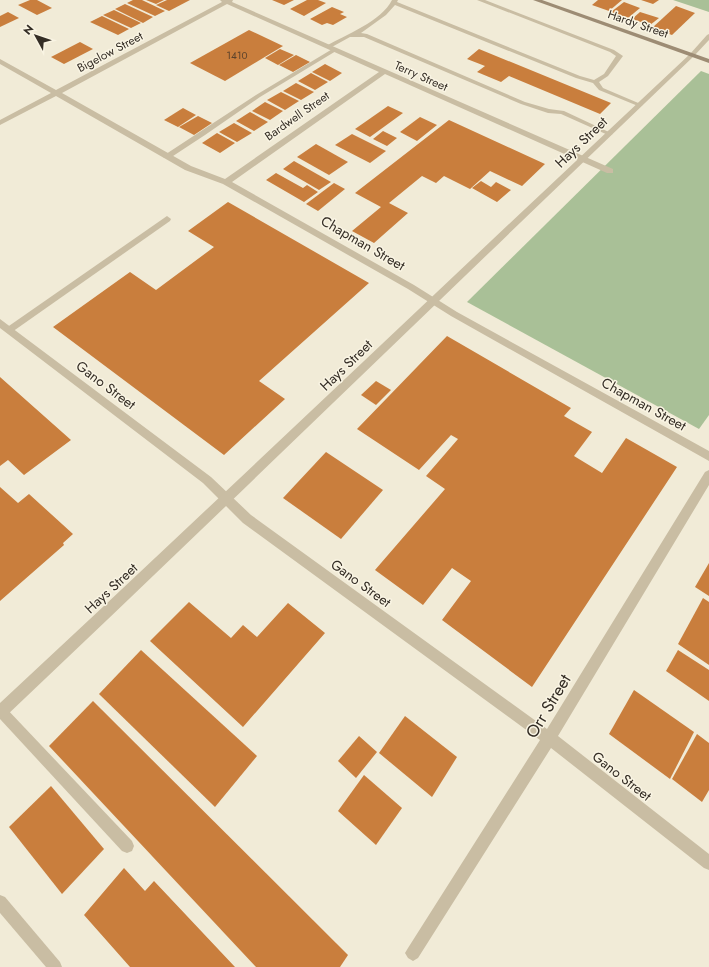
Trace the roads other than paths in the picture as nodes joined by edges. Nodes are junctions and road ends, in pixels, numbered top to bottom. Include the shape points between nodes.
1 (480, 0) edge
2 (536, 0) edge
3 (227, 1) edge
4 (395, 2) edge
5 (356, 34) junction
6 (709, 36) edge
7 (331, 49) junction
8 (692, 55) junction
9 (0, 61) edge
10 (709, 61) edge
11 (383, 72) junction
12 (595, 82) junction
13 (58, 92) junction
14 (640, 105) junction
15 (0, 123) edge
16 (610, 134) junction
17 (167, 156) junction
18 (583, 160) junction
19 (610, 172) dead end
20 (226, 182) junction
21 (168, 219) dead end
22 (433, 300) junction
23 (3, 330) edge
24 (709, 456) edge
25 (709, 475) edge
26 (227, 499) junction
27 (0, 711) edge
28 (550, 738) junction
29 (127, 846) dead end
30 (709, 863) edge
31 (0, 902) edge
32 (413, 953) dead end
33 (54, 967) edge

1 - 12 lane via 620,56 606,75
2 - 8 main road, Hardy Street
3 - 7 street, Terry Street
3 - 13 street, Bigelow Street
4 - 5 lane
4 - 12 lane
5 - 7 lane via 349,35
5 - 16 lane via 365,35 523,103 548,111 562,112
6 - 8 street, Hays Street
7 - 11 street, Terry Street
7 - 17 lane
8 - 10 main road, Hardy Street
8 - 14 street, Hays Street
9 - 13 street, Chapman Street
11 - 18 street, Terry Street
11 - 20 street, Bardwell Street
12 - 14 lane via 601,89
13 - 15 street, Bigelow Street
13 - 17 street, Chapman Street
14 - 16 street, Hays Street
16 - 18 street, Hays Street
17 - 20 street, Chapman Street via 188,168
18 - 19 street, Terry Street
18 - 22 street, Hays Street
20 - 22 street, Chapman Street
21 - 23 lane
22 - 24 street, Chapman Street
22 - 26 street, Hays Street
23 - 26 street, Gano Street via 207,480
25 - 28 street, Orr Street
26 - 27 street, Hays Street
26 - 28 street, Gano Street via 247,519
27 - 29 lane
28 - 30 street, Gano Street
28 - 32 street, Orr Street
31 - 33 lane

